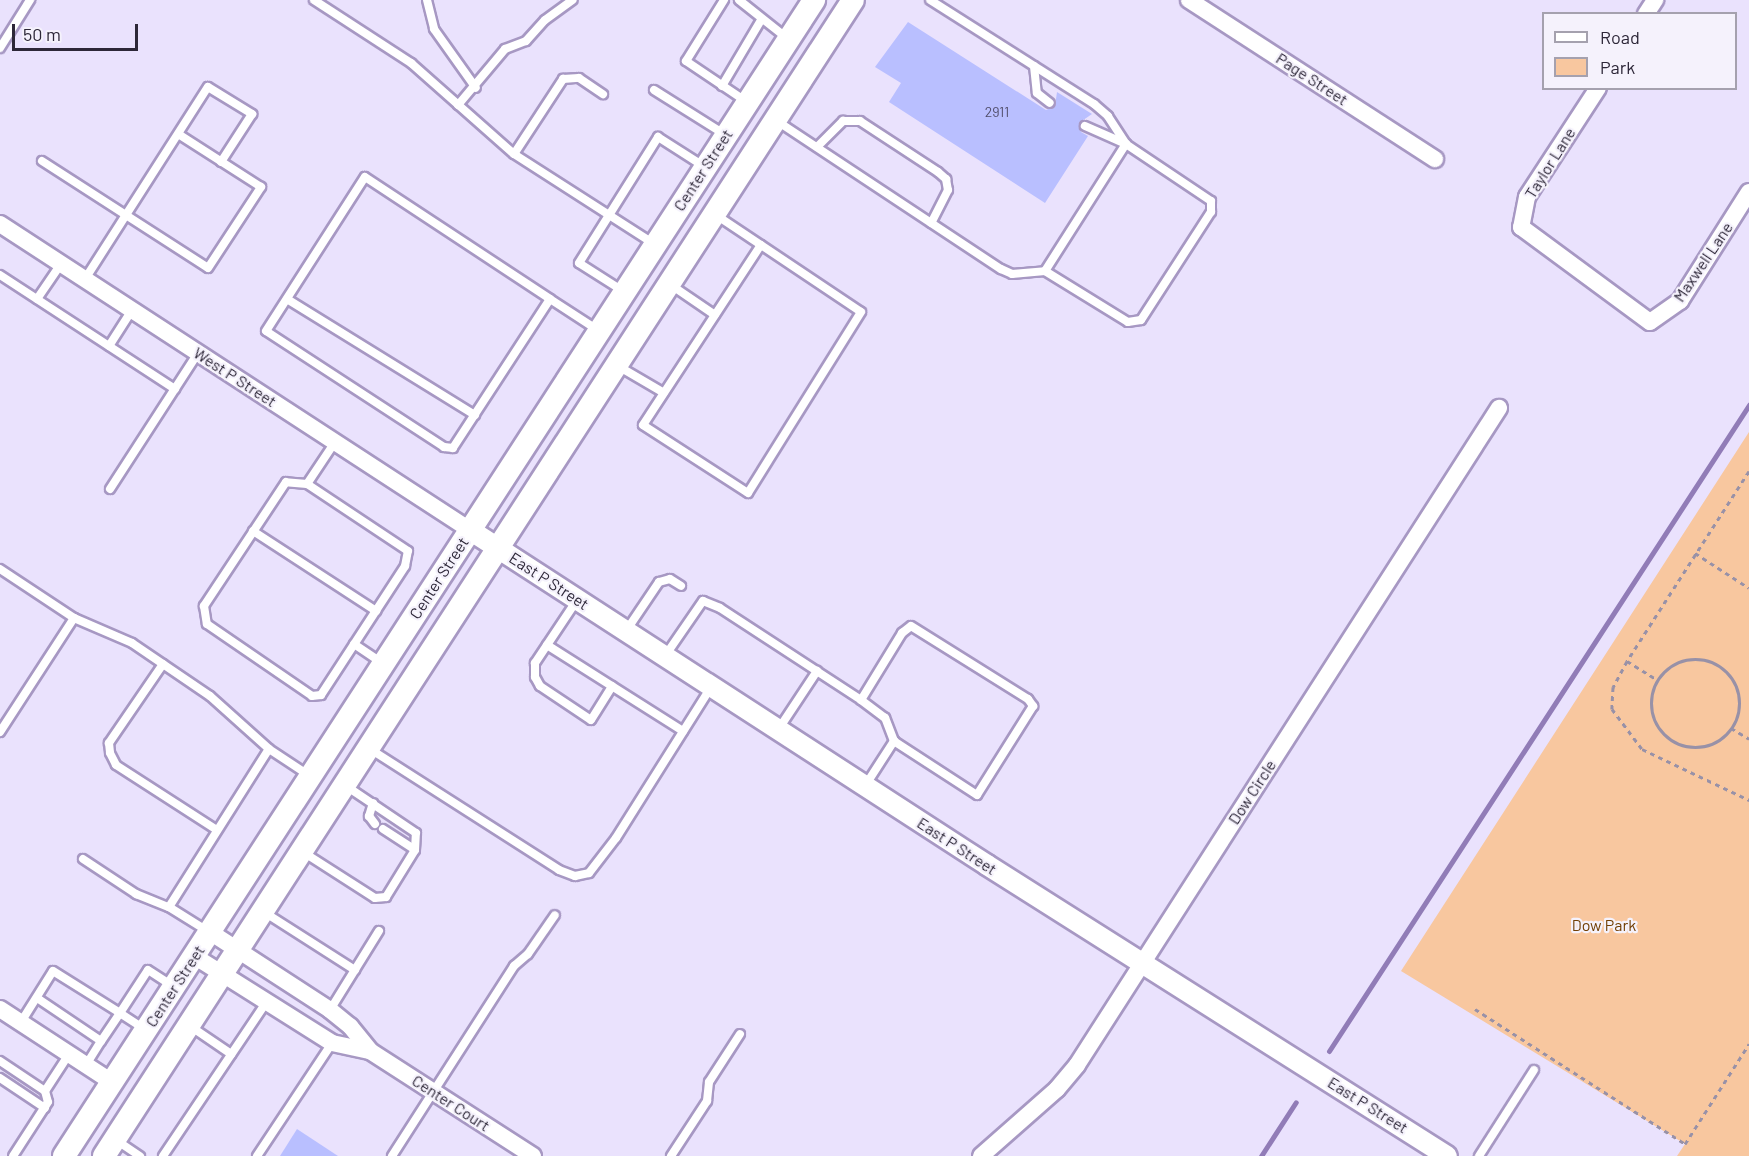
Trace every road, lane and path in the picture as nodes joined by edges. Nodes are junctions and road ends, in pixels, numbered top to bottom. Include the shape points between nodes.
1 (30, 0) edge
2 (314, 0) edge
3 (427, 0) edge
4 (573, 0) edge
5 (724, 0) edge
6 (739, 0) edge
7 (814, 0) edge
8 (853, 0) edge
9 (930, 0) edge
10 (1189, 0) edge
11 (761, 20) junction
12 (786, 42) junction
13 (0, 48) edge
14 (813, 64) junction
15 (1034, 66) junction
16 (722, 86) junction
17 (476, 88) junction
18 (654, 90) dead end
19 (1597, 90) edge
20 (603, 94) dead end
21 (747, 102) junction
22 (1050, 103) dead end
23 (458, 105) junction
24 (776, 121) junction
25 (1085, 126) dead end
26 (178, 135) junction
27 (726, 135) junction
28 (1126, 144) junction
29 (817, 147) junction
30 (514, 154) junction
31 (1435, 159) dead end
32 (42, 161) dead end
33 (221, 162) junction
34 (705, 168) junction
35 (1749, 192) edge
36 (716, 214) junction
37 (609, 215) junction
38 (126, 216) junction
39 (931, 222) junction
40 (0, 224) edge
41 (761, 244) junction
42 (655, 245) junction
43 (61, 264) junction
44 (685, 264) junction
45 (1045, 270) junction
46 (0, 274) edge
47 (85, 279) junction
48 (1591, 279) joint
49 (671, 284) junction
50 (625, 292) junction
51 (550, 298) junction
52 (37, 299) junction
53 (287, 299) junction
54 (132, 310) junction
55 (715, 315) junction
56 (595, 338) junction
57 (109, 346) junction
58 (198, 353) junction
59 (619, 365) junction
60 (175, 389) junction
61 (664, 393) junction
62 (1499, 408) dead end
63 (475, 415) junction
64 (335, 442) junction
65 (1749, 471) edge
66 (307, 484) junction
67 (110, 489) dead end
68 (470, 530) junction
69 (253, 531) junction
70 (500, 549) junction
71 (1695, 553) junction
72 (0, 569) edge
73 (681, 586) dead end
74 (1749, 588) edge
75 (577, 599) junction
76 (375, 611) junction
77 (74, 618) junction
78 (626, 631) junction
79 (354, 644) junction
80 (547, 645) junction
81 (665, 656) junction
82 (1627, 661) junction
83 (163, 663) junction
84 (384, 664) junction
85 (817, 671) junction
86 (1657, 680) junction
87 (612, 686) junction
88 (711, 687) junction
89 (861, 700) junction
90 (1731, 728) junction
91 (778, 730) junction
92 (683, 731) junction
93 (0, 732) edge
94 (1749, 739) edge
95 (894, 741) junction
96 (269, 749) junction
97 (370, 749) junction
98 (310, 777) junction
99 (346, 786) junction
100 (865, 786) junction
101 (1749, 800) edge
102 (373, 803) junction
103 (217, 830) junction
104 (415, 850) junction
105 (303, 852) junction
106 (83, 859) dead end
107 (169, 907) junction
108 (264, 911) junction
109 (555, 915) dead end
110 (379, 931) dead end
111 (210, 932) junction
112 (238, 951) junction
113 (194, 956) junction
114 (1142, 962) junction
115 (355, 970) junction
116 (223, 975) junction
117 (174, 987) junction
118 (301, 991) junction
119 (37, 998) junction
120 (266, 1003) junction
121 (0, 1009) edge
122 (1475, 1009) dead end
123 (330, 1010) junction
124 (120, 1013) junction
125 (286, 1015) junction
126 (21, 1022) junction
127 (190, 1026) junction
128 (146, 1030) junction
129 (740, 1035) dead end
130 (101, 1041) junction
131 (332, 1042) junction
132 (1749, 1044) edge
133 (370, 1051) junction
134 (69, 1054) junction
135 (231, 1054) junction
136 (0, 1061) edge
137 (86, 1065) junction
138 (1534, 1070) dead end
139 (0, 1078) edge
140 (112, 1082) junction
141 (45, 1091) junction
142 (433, 1092) junction
143 (140, 1101) junction
144 (45, 1108) junction
145 (110, 1148) edge
146 (13, 1156) edge
147 (64, 1156) edge
148 (140, 1156) edge
149 (163, 1156) edge
150 (257, 1156) edge
151 (392, 1156) edge
152 (533, 1156) edge
153 (671, 1156) edge
154 (981, 1156) edge
155 (1448, 1156) edge
156 (1479, 1156) edge

1 - 13 lane
2 - 23 lane via 411,63
3 - 17 lane via 434,29
4 - 17 lane via 545,20 526,41 505,49
5 - 16 lane via 686,61
6 - 11 lane
7 - 12 main road, Center Street
8 - 14 main road, Center Street
9 - 15 lane
10 - 31 street, Page Street
11 - 12 lane
11 - 16 lane
12 - 14 main road
12 - 21 main road, Center Street
14 - 24 main road, Center Street
15 - 22 lane via 1037,93
15 - 28 lane via 1094,104 1108,116
16 - 21 lane
17 - 23 lane
18 - 27 lane
19 - 48 street, Taylor Lane via 1527,197 1521,228
20 - 30 lane via 579,78 563,79
21 - 24 main road
21 - 27 main road, Center Street
23 - 30 lane
24 - 29 lane
24 - 36 main road, Center Street
25 - 28 lane
26 - 33 lane
26 - 33 lane via 208,87 252,114
26 - 38 lane
27 - 34 main road, Center Street
28 - 45 lane
28 - 45 lane via 1209,198 1213,208 1144,316 1137,323 1128,322
29 - 39 lane
29 - 39 lane via 843,121 860,121 938,172 946,179 948,190
30 - 37 lane
32 - 38 lane
33 - 38 lane via 261,187 208,268
34 - 37 lane via 658,136
34 - 42 main road, Center Street
35 - 48 street, Maxwell Lane via 1680,301 1650,322
36 - 41 lane
36 - 44 main road, Center Street
37 - 42 lane
37 - 50 lane via 579,263
38 - 47 lane
39 - 45 lane via 1012,274
40 - 43 street, West P Street
41 - 55 lane
41 - 61 lane via 861,312 748,493 643,425
42 - 44 main road
42 - 50 main road, Center Street
43 - 47 street, West P Street
43 - 52 lane
44 - 49 main road, Center Street
46 - 52 lane
47 - 54 street, West P Street
49 - 55 lane
49 - 59 main road, Center Street
50 - 56 main road, Center Street
51 - 53 lane via 365,177
51 - 56 lane
51 - 63 lane
52 - 57 lane
53 - 63 lane
53 - 63 lane via 266,331 444,447 458,444
54 - 57 lane
54 - 58 street, West P Street
55 - 61 lane
56 - 59 main road
56 - 68 main road, Center Street
57 - 60 lane
58 - 60 lane
58 - 64 street, West P Street
59 - 61 lane
59 - 70 main road, Center Street
60 - 67 lane
62 - 114 street, Dow Circle
64 - 66 lane
64 - 68 street, West P Street
65 - 71 path
66 - 69 lane via 286,482
66 - 76 lane via 408,550 405,566
68 - 70 street, East P Street
68 - 84 main road, Center Street
69 - 76 lane
69 - 79 lane via 204,606 207,624 312,696 321,695
70 - 75 street, East P Street
70 - 97 main road, Center Street
71 - 74 path
71 - 82 path
72 - 77 lane
73 - 78 lane via 670,579 659,582
75 - 78 street, East P Street
75 - 80 lane
76 - 79 lane
77 - 83 lane via 132,643
77 - 93 lane
78 - 81 street, East P Street
79 - 84 lane
80 - 87 lane
80 - 87 lane via 535,663 540,686 591,720
81 - 85 lane via 700,599
81 - 88 street, East P Street
82 - 86 path
82 - 101 path via 1612,687 1612,709 1623,728 1642,749
83 - 96 lane via 210,696
83 - 103 lane via 110,743 117,765
84 - 98 main road, Center Street
85 - 89 lane
85 - 91 lane
86 - 90 path via 1651,694 1653,717 1665,736 1678,744 1707,745
86 - 90 path via 1678,662 1705,661 1718,666 1728,675 1738,701
87 - 92 lane
88 - 91 street, East P Street
88 - 92 lane
89 - 95 lane via 885,718
89 - 95 lane via 902,633 911,626 1028,699 1033,706 977,795
90 - 94 path
91 - 100 street, East P Street
92 - 97 lane via 589,873 575,876 559,870
95 - 100 lane
96 - 98 lane
96 - 103 lane
97 - 99 main road, Center Street
98 - 111 main road, Center Street
99 - 102 lane
99 - 105 main road, Center Street
100 - 114 street, East P Street
102 - 104 lane via 416,833
102 - 104 lane via 369,816
103 - 107 lane
104 - 105 lane via 381,900
105 - 108 main road, Center Street
106 - 107 lane via 136,894
107 - 111 lane
108 - 112 main road, Center Street
108 - 115 lane
109 - 142 lane via 528,954 514,966
110 - 115 lane
111 - 112 street, Center Court
111 - 113 main road, Center Street
112 - 116 main road, Center Street
112 - 118 street, Center Court
113 - 116 street, Center Court
113 - 117 main road, Center Street
114 - 154 street, Dow Circle via 1070,1073
114 - 155 street, East P Street
115 - 123 lane
116 - 120 street, Center Court
116 - 127 main road, Center Street
117 - 124 lane via 148,970
117 - 128 main road, Center Street
118 - 123 street, Center Court
118 - 125 street
119 - 124 lane via 53,971
119 - 126 lane
119 - 130 lane
120 - 125 street, Center Court
120 - 135 lane
121 - 126 street
122 - 132 path via 1685,1144
123 - 133 street, Center Court via 350,1026
124 - 128 lane
124 - 130 lane
125 - 131 street, Center Court
126 - 134 street
127 - 135 lane
127 - 143 main road, Center Street
128 - 140 main road, Center Street
129 - 153 lane via 709,1082 707,1101
130 - 137 lane
131 - 133 street, Center Court
131 - 150 lane
133 - 142 street, Center Court
134 - 137 street
134 - 141 lane
135 - 149 lane
136 - 141 lane
137 - 140 street
138 - 156 lane
139 - 144 lane
140 - 143 main road
140 - 147 main road, Center Street
141 - 144 lane
142 - 151 lane
142 - 152 street, Center Court
143 - 145 main road, Center Street
144 - 146 lane
145 - 148 lane

